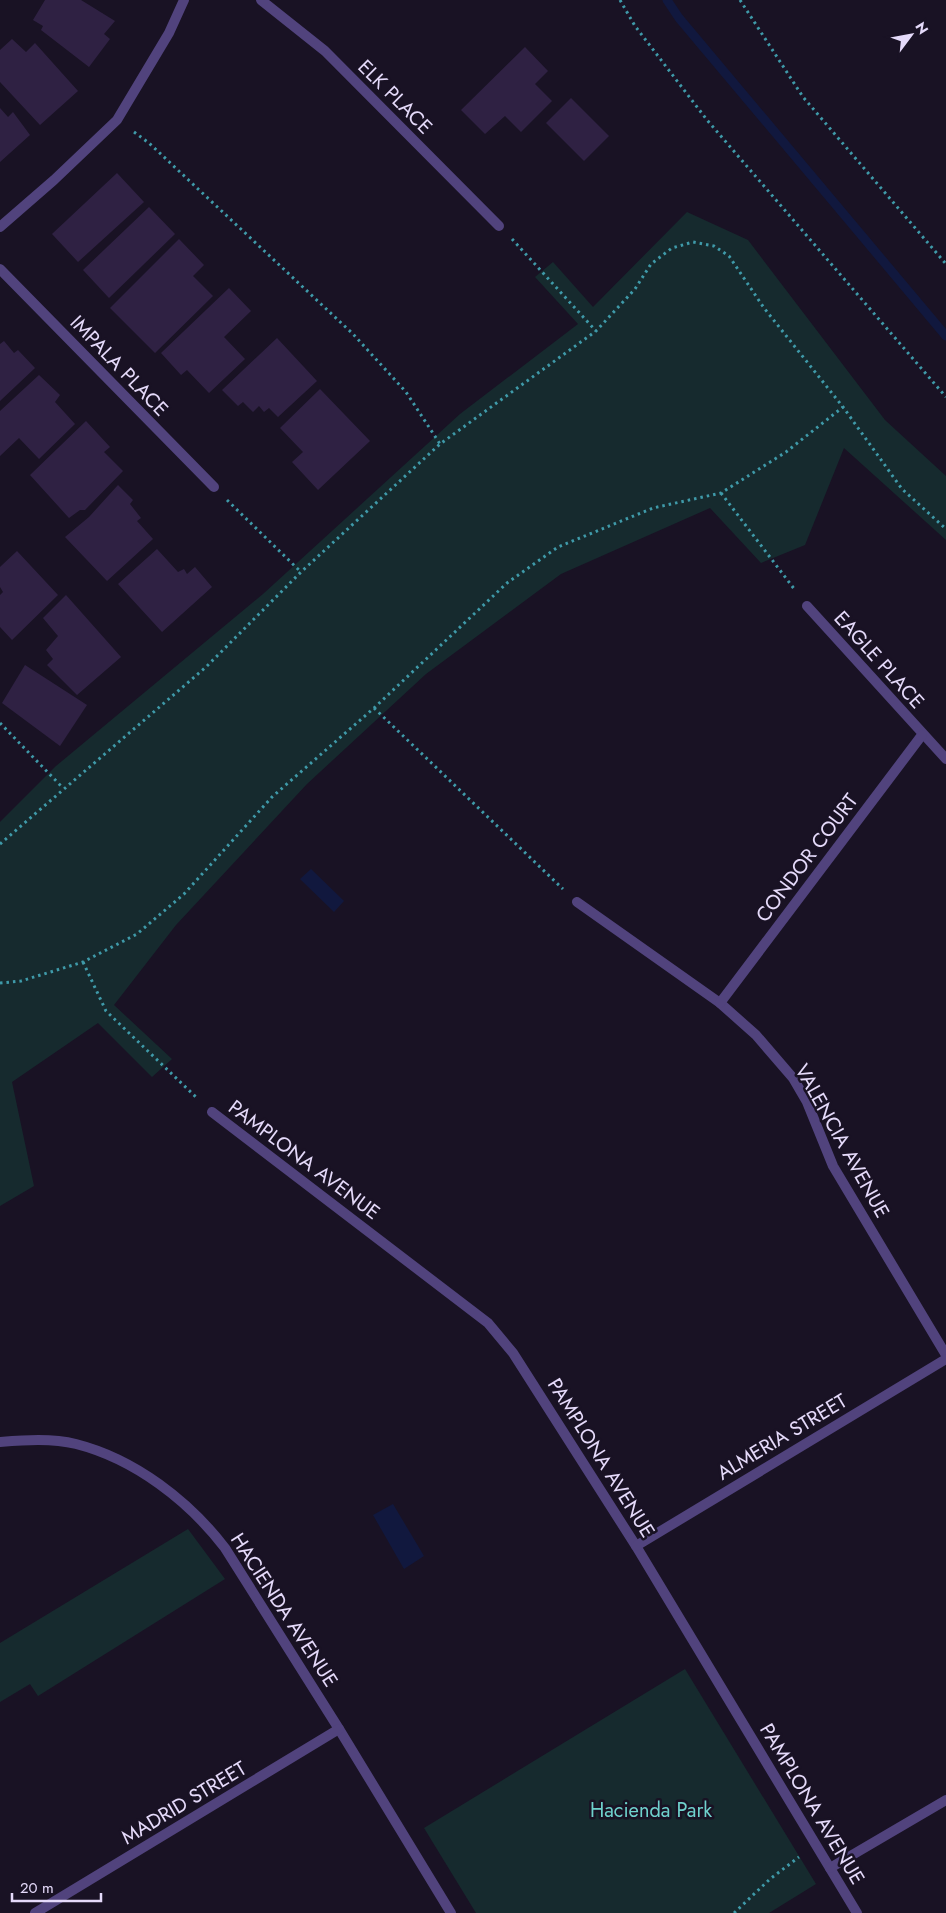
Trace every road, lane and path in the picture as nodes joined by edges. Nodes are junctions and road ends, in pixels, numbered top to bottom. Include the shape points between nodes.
1 (184, 0) edge
2 (261, 0) edge
3 (620, 0) edge
4 (740, 0) edge
5 (117, 120) junction
6 (499, 226) joint
7 (0, 227) edge
8 (946, 264) edge
9 (0, 269) edge
10 (596, 331) junction
11 (946, 397) edge
12 (843, 407) junction
13 (440, 444) junction
14 (214, 487) joint
15 (720, 493) junction
16 (946, 529) edge
17 (302, 572) junction
18 (808, 606) joint
19 (374, 708) junction
20 (0, 723) edge
21 (922, 734) junction
22 (946, 759) edge
23 (63, 788) junction
24 (0, 844) edge
25 (577, 902) joint
26 (84, 962) junction
27 (0, 983) edge
28 (720, 1003) junction
29 (212, 1112) joint
30 (946, 1354) edge
31 (946, 1359) edge
32 (0, 1442) edge
33 (636, 1546) junction
34 (339, 1729) junction
35 (946, 1800) edge
36 (816, 1845) junction
37 (830, 1868) junction
38 (48, 1910) edge
39 (36, 1913) edge
40 (451, 1913) edge
41 (734, 1913) edge
42 (857, 1913) edge

1 - 5 street via 169,33
2 - 6 street, ELK PLACE via 325,51
3 - 11 path via 635,26 707,120
4 - 8 path via 803,97
5 - 7 street
5 - 13 path via 149,142 353,334 406,392
6 - 10 path
9 - 14 street, IMPALA PLACE
10 - 12 path via 635,289 651,264 672,248 693,242 714,246 729,256 764,308
10 - 13 path
12 - 15 path via 786,452
12 - 16 path via 902,489
13 - 17 path
14 - 17 path
15 - 18 path
15 - 19 path via 653,508 558,548 508,583
17 - 23 path via 206,667
18 - 21 street, EAGLE PLACE
19 - 25 path
19 - 26 path via 272,797 184,894 137,934
20 - 23 path
21 - 22 street, EAGLE PLACE
21 - 28 street, CONDOR COURT
23 - 24 path
25 - 28 street, VALENCIA AVENUE
26 - 27 path via 21,981
26 - 29 path via 106,1011
28 - 30 street, VALENCIA AVENUE via 756,1036 793,1078 833,1166
29 - 33 street, PAMPLONA AVENUE via 488,1323 513,1352
31 - 33 street, ALMERIA STREET
32 - 34 street, HACIENDA AVENUE via 36,1439 75,1444 107,1455 143,1474 175,1497 211,1530 225,1548
33 - 36 street, PAMPLONA AVENUE
34 - 38 street, MADRID STREET
34 - 40 street, HACIENDA AVENUE
35 - 37 street
36 - 37 street, PAMPLONA AVENUE
36 - 41 path via 770,1879
37 - 42 street, PAMPLONA AVENUE
38 - 39 street, MADRID STREET

